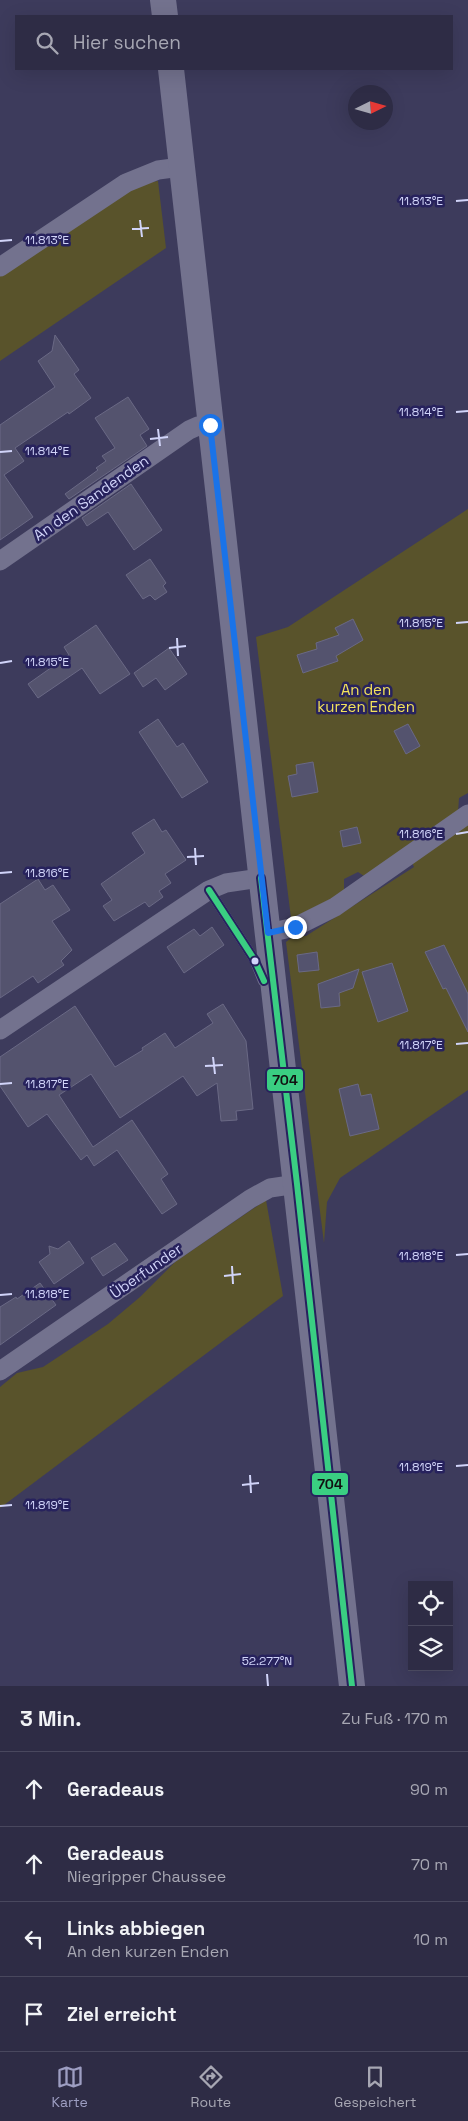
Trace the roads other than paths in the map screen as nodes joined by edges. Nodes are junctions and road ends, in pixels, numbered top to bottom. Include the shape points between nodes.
1 (163, 0) edge
2 (165, 15) edge
3 (171, 70) edge
4 (181, 166) junction
5 (0, 267) edge
6 (210, 425) junction
7 (0, 561) edge
8 (468, 814) edge
9 (261, 878) junction
10 (208, 890) junction
11 (268, 933) junction
12 (277, 1011) junction
13 (0, 1030) edge
14 (297, 1184) junction
15 (0, 1371) edge
16 (352, 1686) edge

1 - 2 main road
3 - 4 main road
4 - 5 street via 158,170 126,183
4 - 6 main road
6 - 7 street, An den Sandenden via 189,430
6 - 9 main road
8 - 11 street via 334,907 295,927
9 - 10 street via 226,883
9 - 11 main road
10 - 12 lane via 254,959
10 - 13 street
11 - 12 main road
12 - 14 main road
14 - 15 street, Überfunder via 270,1188 250,1199
14 - 16 main road

